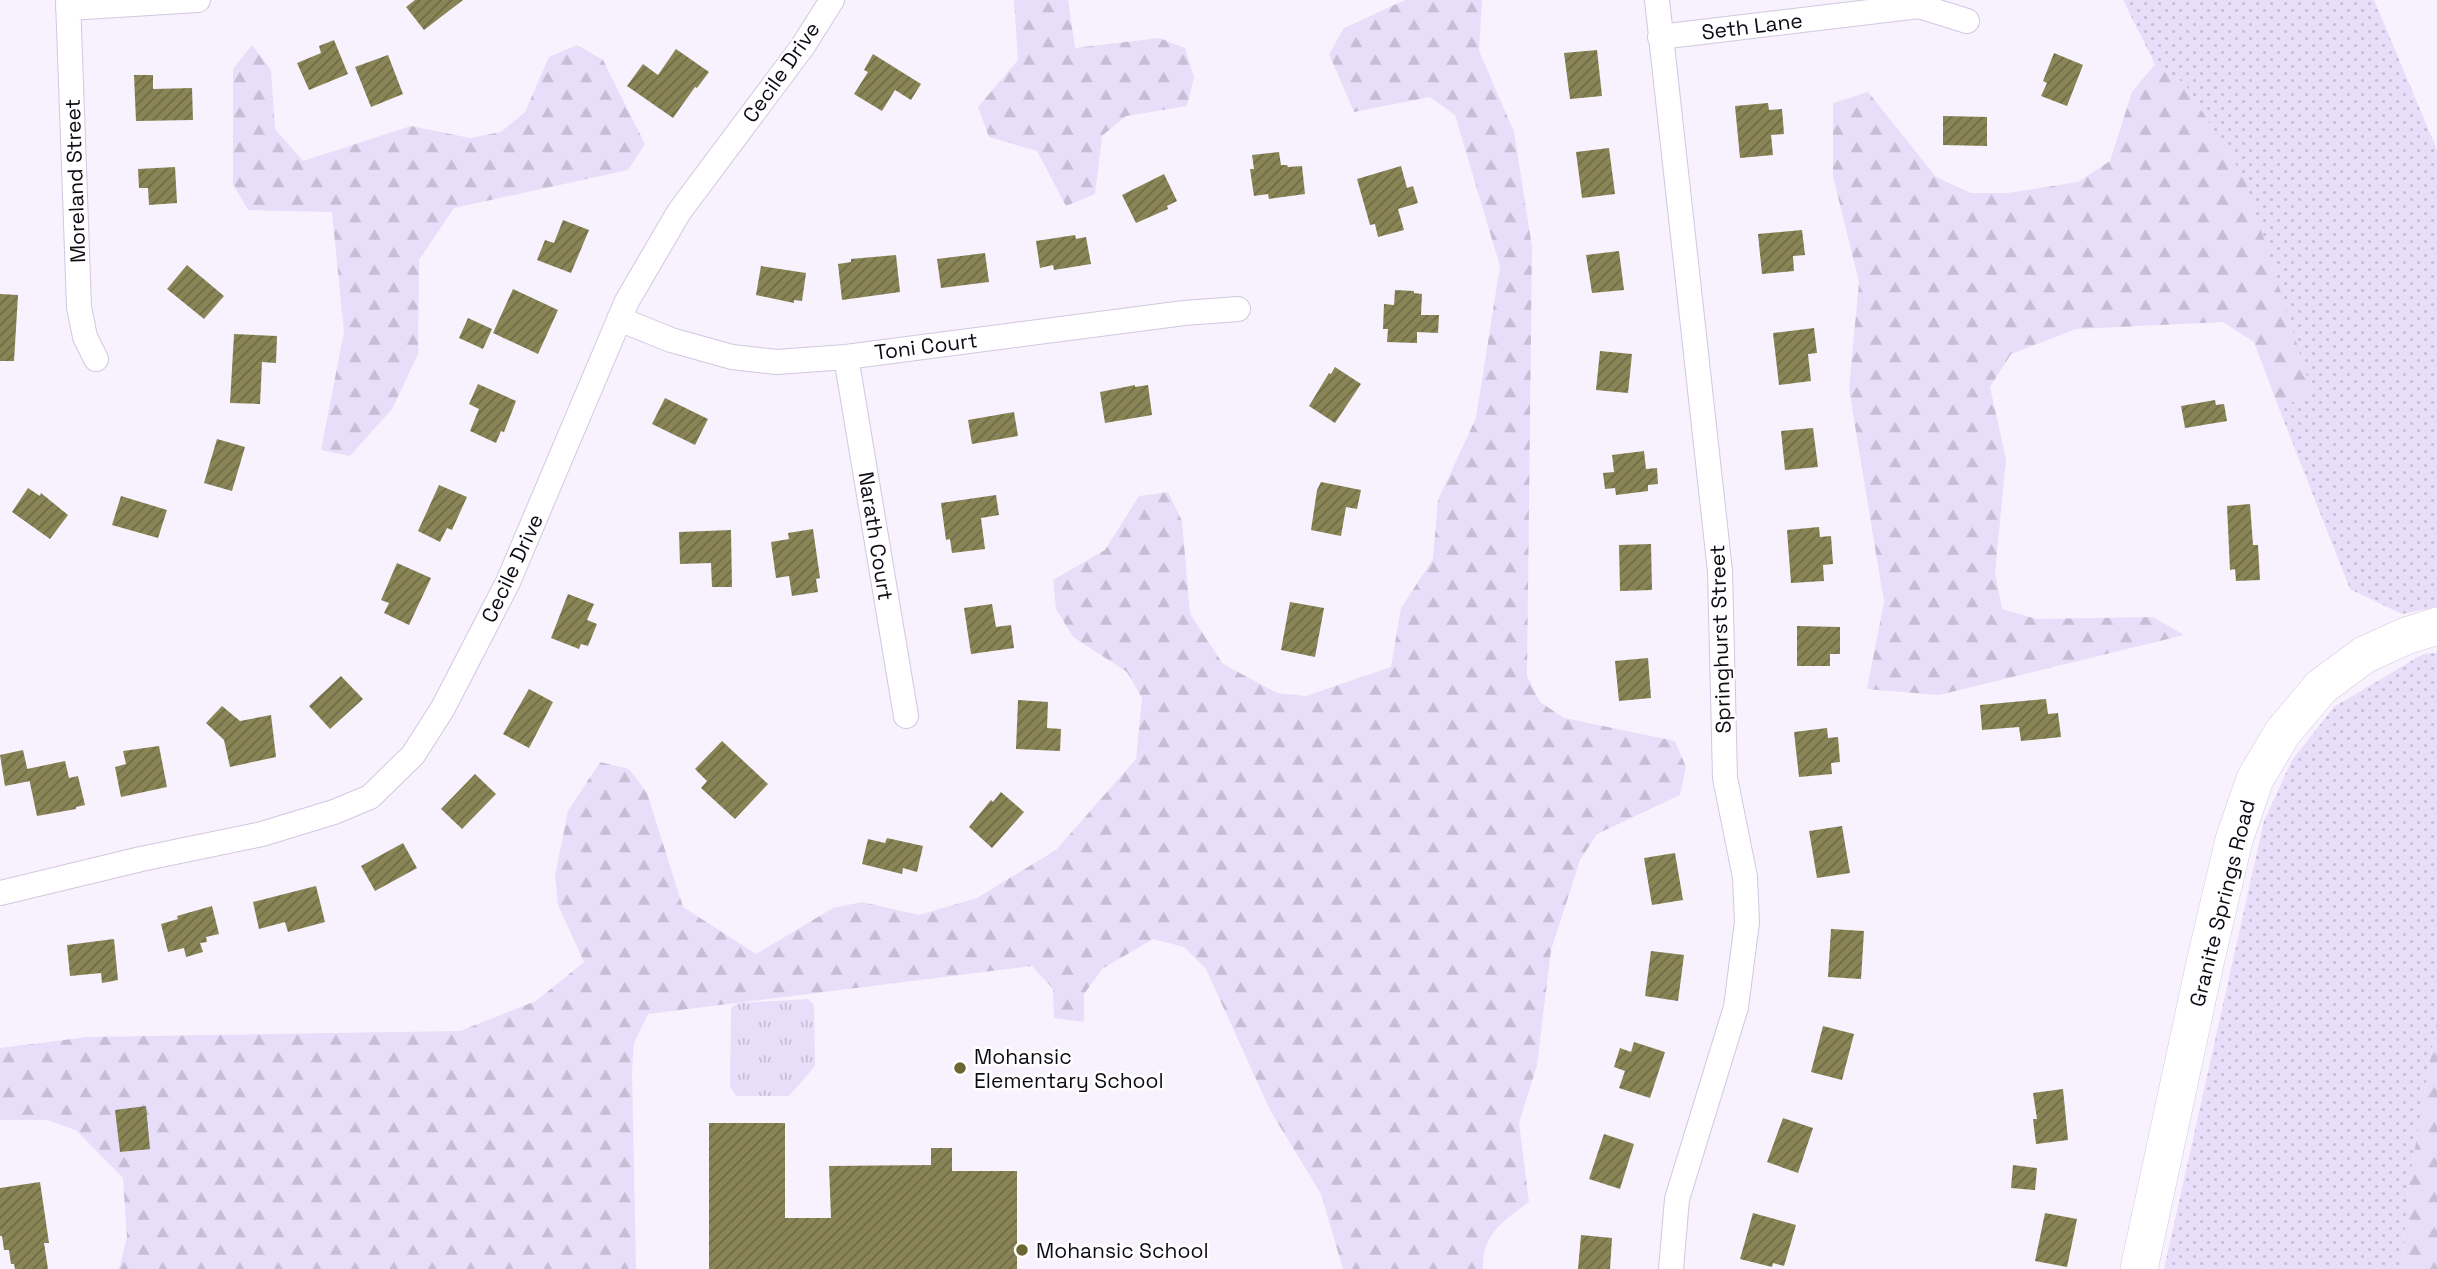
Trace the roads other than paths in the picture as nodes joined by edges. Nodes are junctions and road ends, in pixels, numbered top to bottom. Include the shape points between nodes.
1 (198, 0) edge
2 (832, 0) edge
3 (1657, 0) edge
4 (68, 4) edge
5 (1967, 21) dead end
6 (1660, 37) junction
7 (1238, 309) dead end
8 (620, 319) junction
9 (846, 357) junction
10 (96, 359) dead end
11 (2437, 626) edge
12 (906, 716) dead end
13 (0, 893) edge
14 (1671, 1269) edge
15 (2139, 1269) edge

1 - 4 street
2 - 8 street, Cecile Drive via 680,212
3 - 6 street, Springhurst Street
4 - 10 street, Moreland Street via 79,307 85,337
5 - 6 street, Seth Lane via 1919,6
6 - 14 street, Springhurst Street via 1720,571 1725,778 1745,877 1747,922 1736,1007 1677,1199
7 - 9 street, Toni Court
8 - 9 street, Toni Court via 671,340 732,357 777,362
8 - 13 street, Cecile Drive via 508,582 443,708 413,755 370,797 262,834
9 - 12 street, Narath Court
11 - 15 street, Granite Springs Road via 2364,655 2321,687 2283,732 2255,779 2234,840 2208,949

